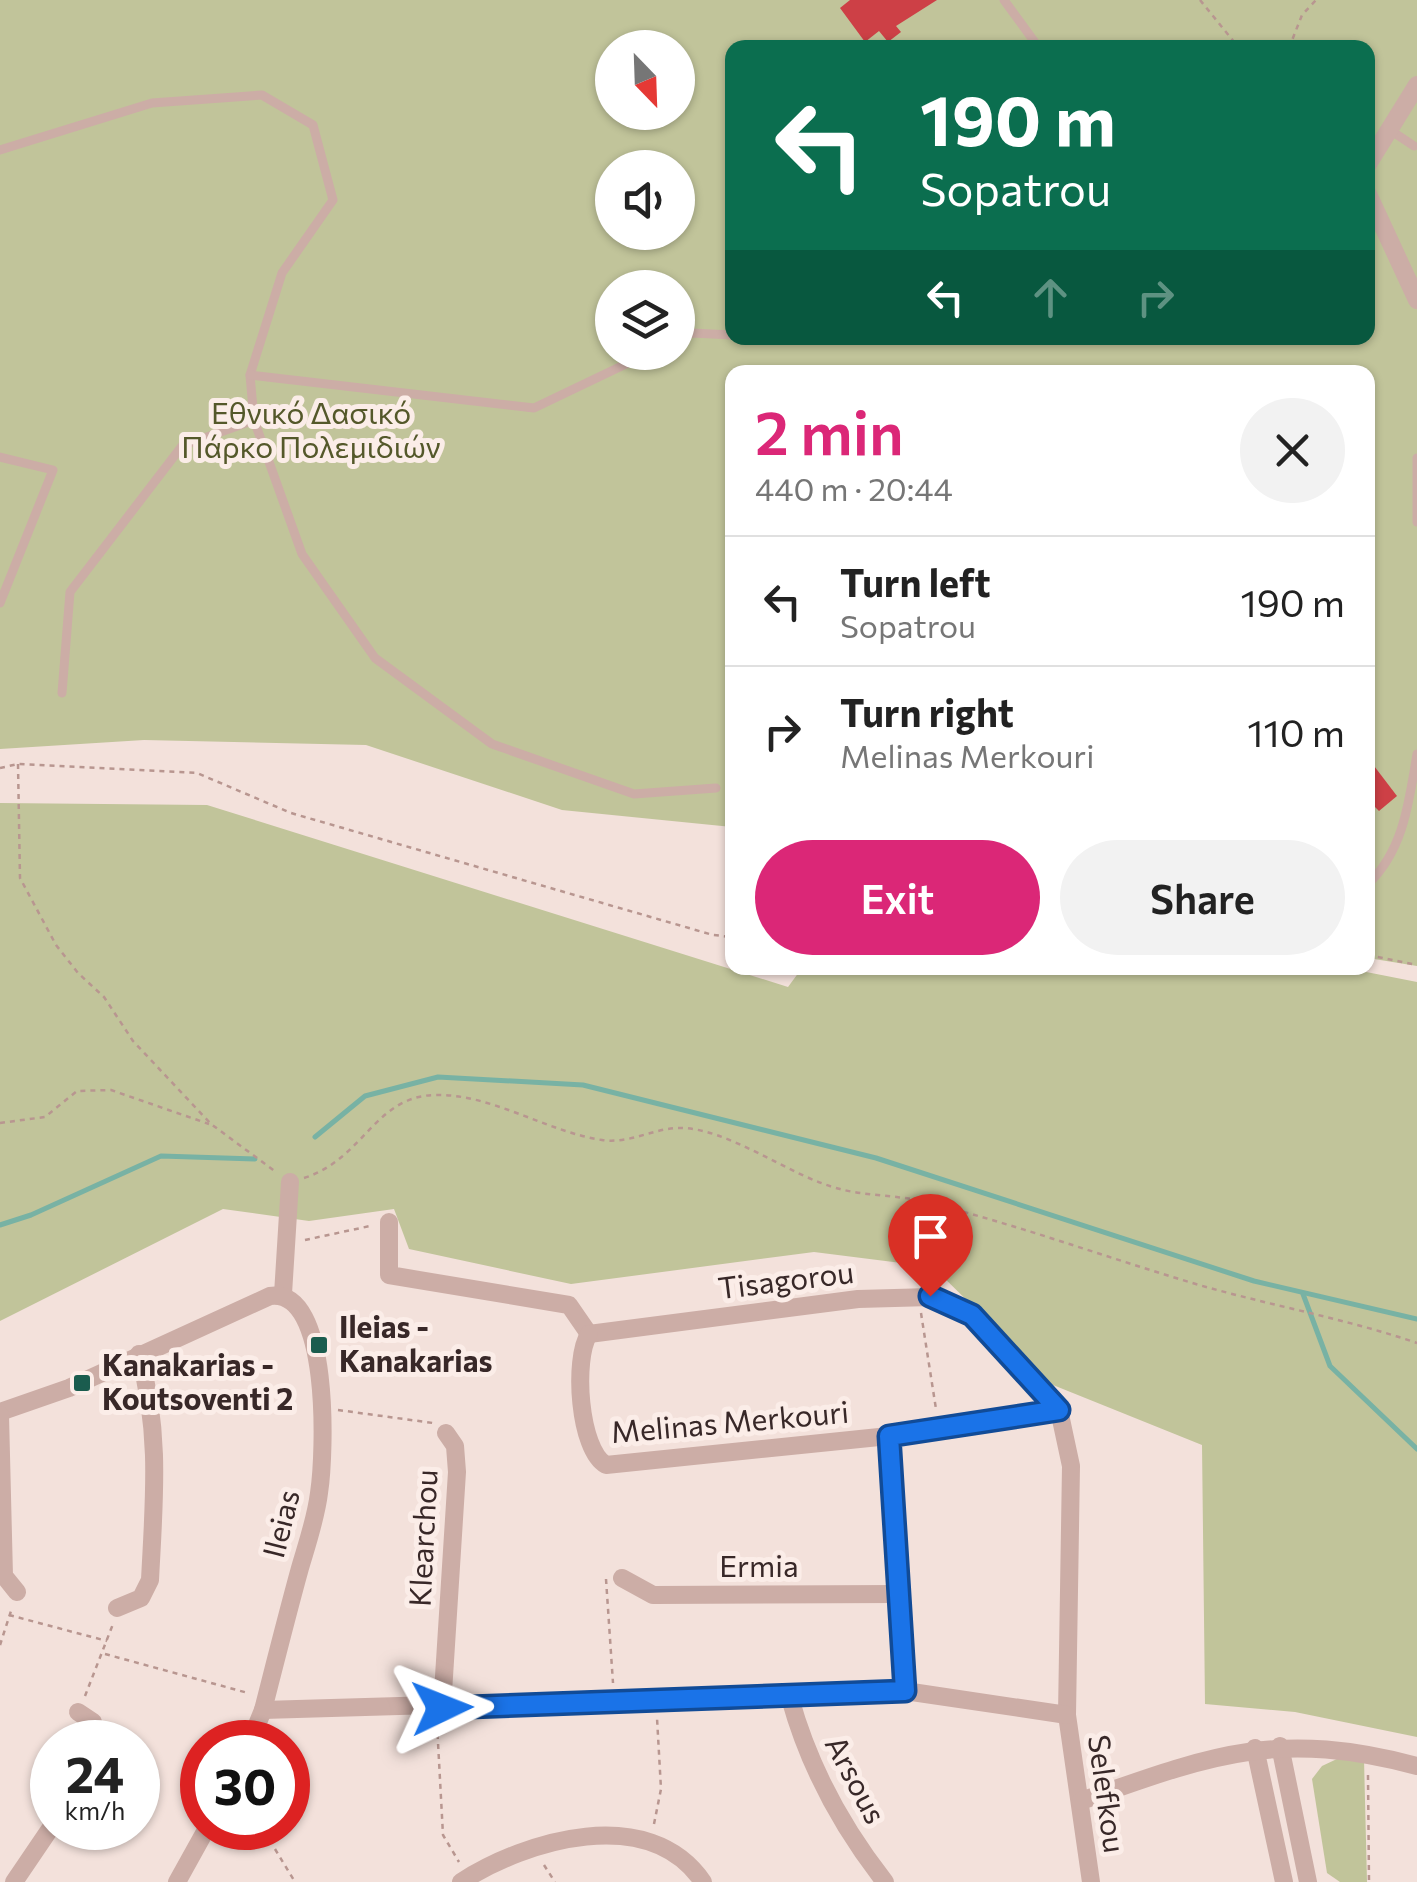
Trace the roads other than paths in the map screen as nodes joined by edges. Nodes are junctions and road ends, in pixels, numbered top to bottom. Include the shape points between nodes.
1 (1004, 0) edge
2 (1034, 40) edge
3 (1417, 85) edge
4 (1390, 130) junction
5 (1414, 146) dead end
6 (0, 150) edge
7 (1375, 153) edge
8 (1375, 209) edge
9 (1417, 300) edge
10 (695, 333) edge
11 (725, 335) edge
12 (613, 370) edge
13 (250, 375) junction
14 (254, 420) junction
15 (0, 457) edge
16 (1417, 458) edge
17 (1416, 481) edge
18 (1417, 522) edge
19 (0, 602) edge
20 (62, 694) dead end
21 (1417, 754) edge
22 (716, 788) dead end
23 (1375, 877) edge
24 (290, 1182) road end
25 (388, 1222) road end
26 (284, 1294) junction
27 (589, 1334) junction
28 (139, 1354) junction
29 (1059, 1410) junction
30 (0, 1414) edge
31 (446, 1433) road end
32 (889, 1436) junction
33 (622, 1578) road end
34 (17, 1592) road end
35 (900, 1594) junction
36 (116, 1608) road end
37 (905, 1691) junction
38 (790, 1698) junction
39 (265, 1704) junction
40 (440, 1708) junction
41 (78, 1712) road end
42 (1067, 1715) junction
43 (91, 1720) edge
44 (259, 1720) edge
45 (1280, 1746) junction
46 (1255, 1748) junction
47 (1417, 1766) edge
48 (1081, 1801) junction
49 (36, 1850) edge
50 (195, 1850) edge
51 (465, 1880) edge
52 (14, 1882) edge
53 (177, 1882) edge
54 (703, 1882) edge
55 (885, 1882) edge
56 (1090, 1882) edge
57 (1284, 1882) edge
58 (1308, 1882) edge

1 - 2 lane
3 - 4 street
4 - 5 lane
4 - 7 street
6 - 13 lane via 152,103 262,96 313,125 333,200 282,273
8 - 9 street
10 - 11 lane
12 - 13 lane via 534,408
13 - 14 lane
14 - 20 lane via 182,446 70,592
14 - 22 lane via 302,554 376,658 492,744 634,794
15 - 19 lane via 53,470
16 - 17 lane
17 - 18 lane
21 - 23 lane via 1404,823
24 - 26 street
25 - 27 street via 389,1275 570,1305
26 - 28 street
26 - 39 street, Ileias via 313,1333 321,1408 319,1497
27 - 29 street, Tisagorou via 930,1296 972,1315
27 - 32 street, Melinas Merkouri via 578,1371 592,1453 606,1466
28 - 30 street
28 - 36 street via 156,1447 150,1580 141,1598
29 - 32 street, Melinas Merkouri
29 - 42 street via 1071,1466
30 - 34 street via 4,1576
31 - 40 street, Klearchou via 455,1446 457,1472
32 - 35 street
33 - 35 street, Ermia via 653,1595
35 - 37 street
37 - 38 street
37 - 42 street
38 - 40 street
38 - 55 street, Arsous via 805,1752 844,1825
39 - 40 street
39 - 44 street, Ileias
41 - 43 street
42 - 48 street, Selefkou
45 - 46 street
45 - 47 street via 1368,1753
45 - 58 street
46 - 48 street
46 - 57 street
48 - 56 street, Selefkou
49 - 52 street
50 - 53 street
51 - 54 street via 544,1842 609,1836 678,1856

